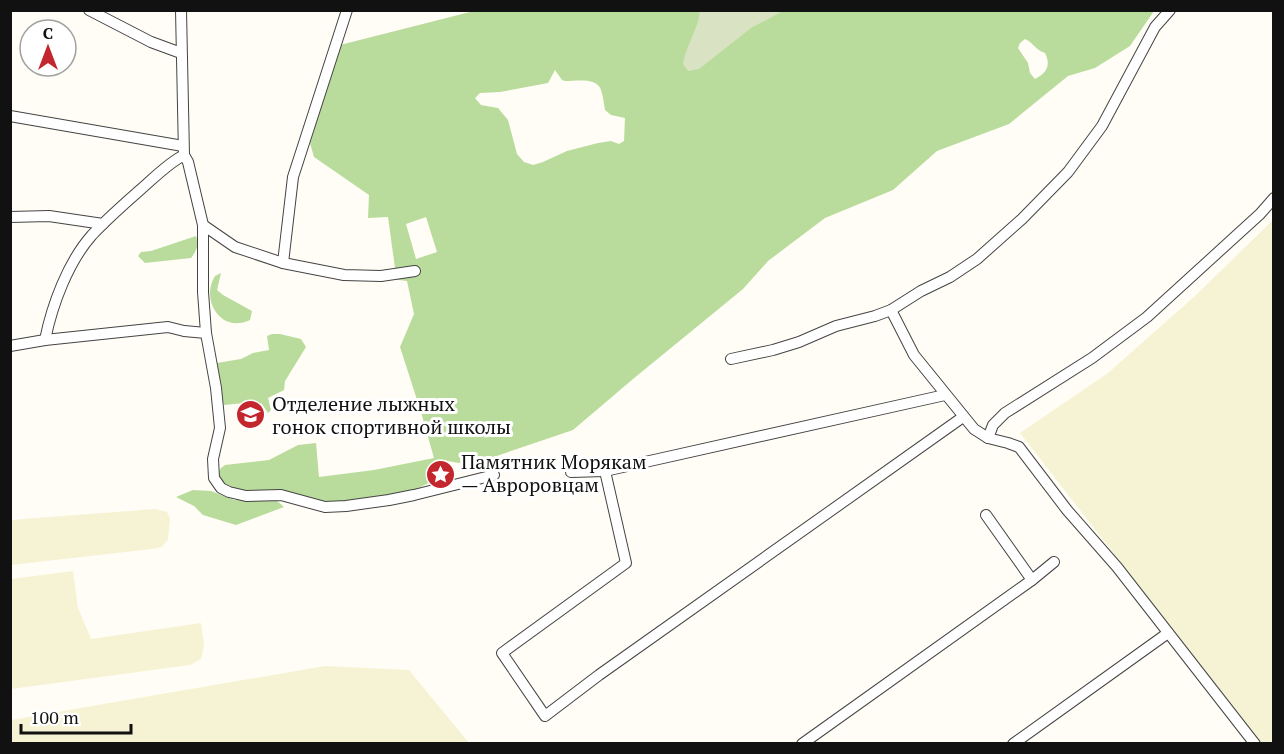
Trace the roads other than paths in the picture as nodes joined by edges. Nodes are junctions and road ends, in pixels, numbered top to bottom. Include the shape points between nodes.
1 (89, 10) edge
2 (181, 10) edge
3 (348, 10) edge
4 (1170, 10) edge
5 (181, 53) junction
6 (10, 116) edge
7 (183, 151) junction
8 (1274, 198) edge
9 (10, 217) edge
10 (103, 224) junction
11 (203, 225) junction
12 (283, 263) junction
13 (415, 271) dead end
14 (891, 310) junction
15 (206, 333) junction
16 (45, 340) junction
17 (10, 346) edge
18 (731, 358) dead end
19 (945, 395) junction
20 (963, 417) junction
21 (988, 438) junction
22 (604, 471) junction
23 (571, 472) dead end
24 (494, 474) dead end
25 (986, 515) dead end
26 (1054, 562) dead end
27 (1032, 580) junction
28 (1168, 633) junction
29 (802, 744) edge
30 (1013, 744) edge
31 (1255, 744) edge

1 - 5 street
2 - 5 street
3 - 12 street via 293,177
4 - 14 street via 1155,27 1102,126 1068,172 977,259
5 - 7 street
6 - 7 street
7 - 10 street
7 - 11 street
8 - 21 street via 1147,317 1092,358 1005,413 993,424
9 - 10 street via 49,216
10 - 16 street via 68,273 52,310
11 - 12 street via 235,247
11 - 15 street
12 - 13 street via 344,275 381,276
14 - 18 street via 773,350
14 - 19 street via 914,356
15 - 16 street via 168,327
15 - 24 street via 220,428 213,459 214,478 221,488 246,496 281,495 325,507 346,506 389,501
16 - 17 street
19 - 20 street
19 - 22 street
20 - 21 street
20 - 22 street via 545,716 502,653 626,563
21 - 28 street via 1019,447
22 - 23 street
25 - 27 street
26 - 27 street
27 - 29 street
28 - 30 street
28 - 31 street

